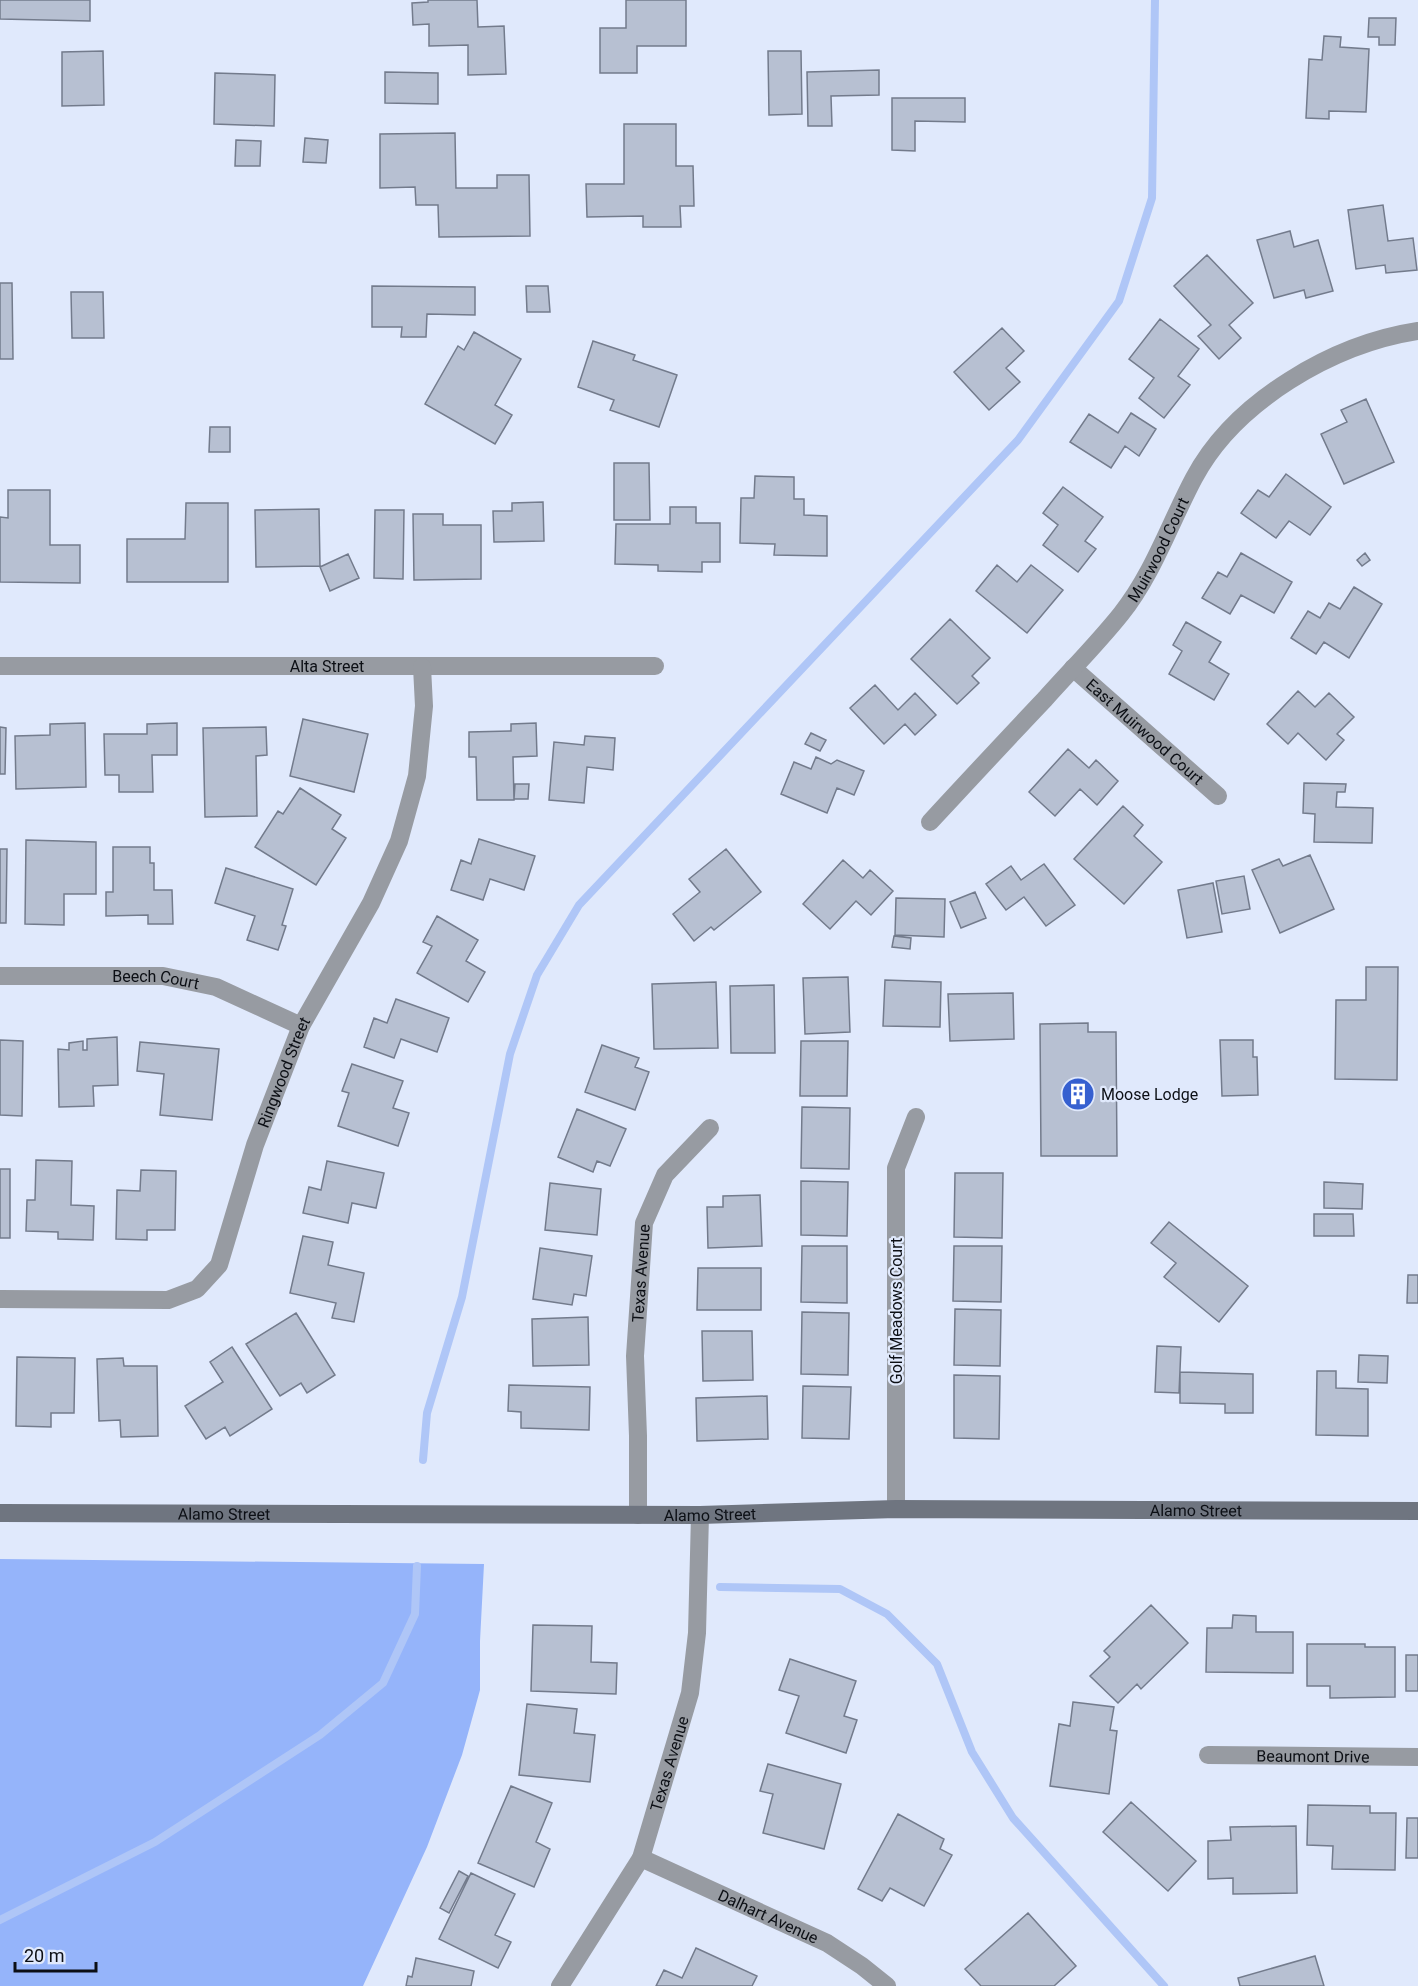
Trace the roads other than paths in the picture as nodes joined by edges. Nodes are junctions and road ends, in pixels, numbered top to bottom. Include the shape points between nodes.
1 (1418, 331) edge
2 (0, 666) edge
3 (655, 666) dead end
4 (422, 667) junction
5 (1073, 668) junction
6 (1218, 796) dead end
7 (930, 822) dead end
8 (0, 976) edge
9 (301, 1026) junction
10 (916, 1117) dead end
11 (710, 1128) dead end
12 (0, 1299) edge
13 (896, 1509) junction
14 (1418, 1511) edge
15 (0, 1513) edge
16 (638, 1515) junction
17 (699, 1515) junction
18 (1208, 1755) dead end
19 (1418, 1756) edge
20 (641, 1858) junction
21 (560, 1986) edge
22 (886, 1986) edge

1 - 5 street, Muirwood Court via 1353,348 1308,370 1259,401 1231,428 1195,476 1128,604
2 - 4 street, Alta Street
3 - 4 street, Alta Street
4 - 9 street, Ringwood Street via 424,706 417,776 399,841 371,903
5 - 6 street, East Muirwood Court
5 - 7 street, Muirwood Court
8 - 9 street, Beech Court via 163,976 216,987
9 - 12 street, Ringwood Street via 255,1145 219,1265 197,1288 168,1300
10 - 13 street, Golf Meadows Court via 896,1168
11 - 16 street, Texas Avenue via 665,1175 644,1223 635,1356
13 - 14 main road, Alamo Street
13 - 17 main road, Alamo Street
15 - 16 main road, Alamo Street
16 - 17 main road, Alamo Street
17 - 20 street, Texas Avenue via 697,1633 690,1693
18 - 19 street, Beaumont Drive
20 - 21 street, Texas Avenue
20 - 22 street, Dalhart Avenue via 827,1943

